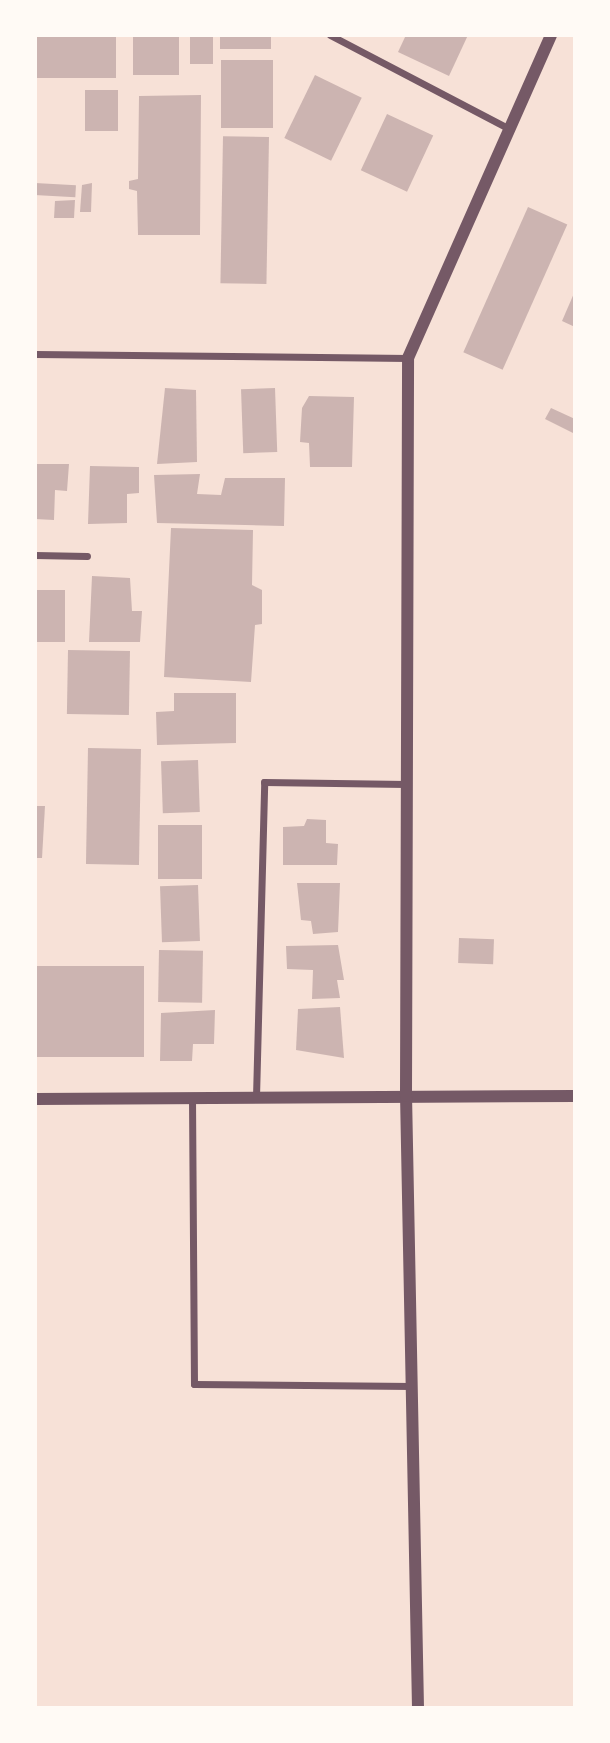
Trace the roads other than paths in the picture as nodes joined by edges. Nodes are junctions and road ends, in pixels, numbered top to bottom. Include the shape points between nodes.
1 (330, 35) edge
2 (551, 35) edge
3 (510, 129) junction
4 (35, 354) edge
5 (408, 358) junction
6 (35, 555) edge
7 (88, 556) dead end
8 (406, 784) junction
9 (406, 1096) junction
10 (256, 1097) junction
11 (575, 1097) edge
12 (192, 1098) junction
13 (35, 1099) edge
14 (412, 1386) junction
15 (418, 1708) edge

1 - 3 street
2 - 3 street
3 - 5 street
4 - 5 street
5 - 8 street
6 - 7 street
8 - 9 street
8 - 10 street via 264,782
9 - 10 street
9 - 11 street
9 - 14 street
10 - 12 street
12 - 13 street
12 - 14 street via 194,1384
14 - 15 street

